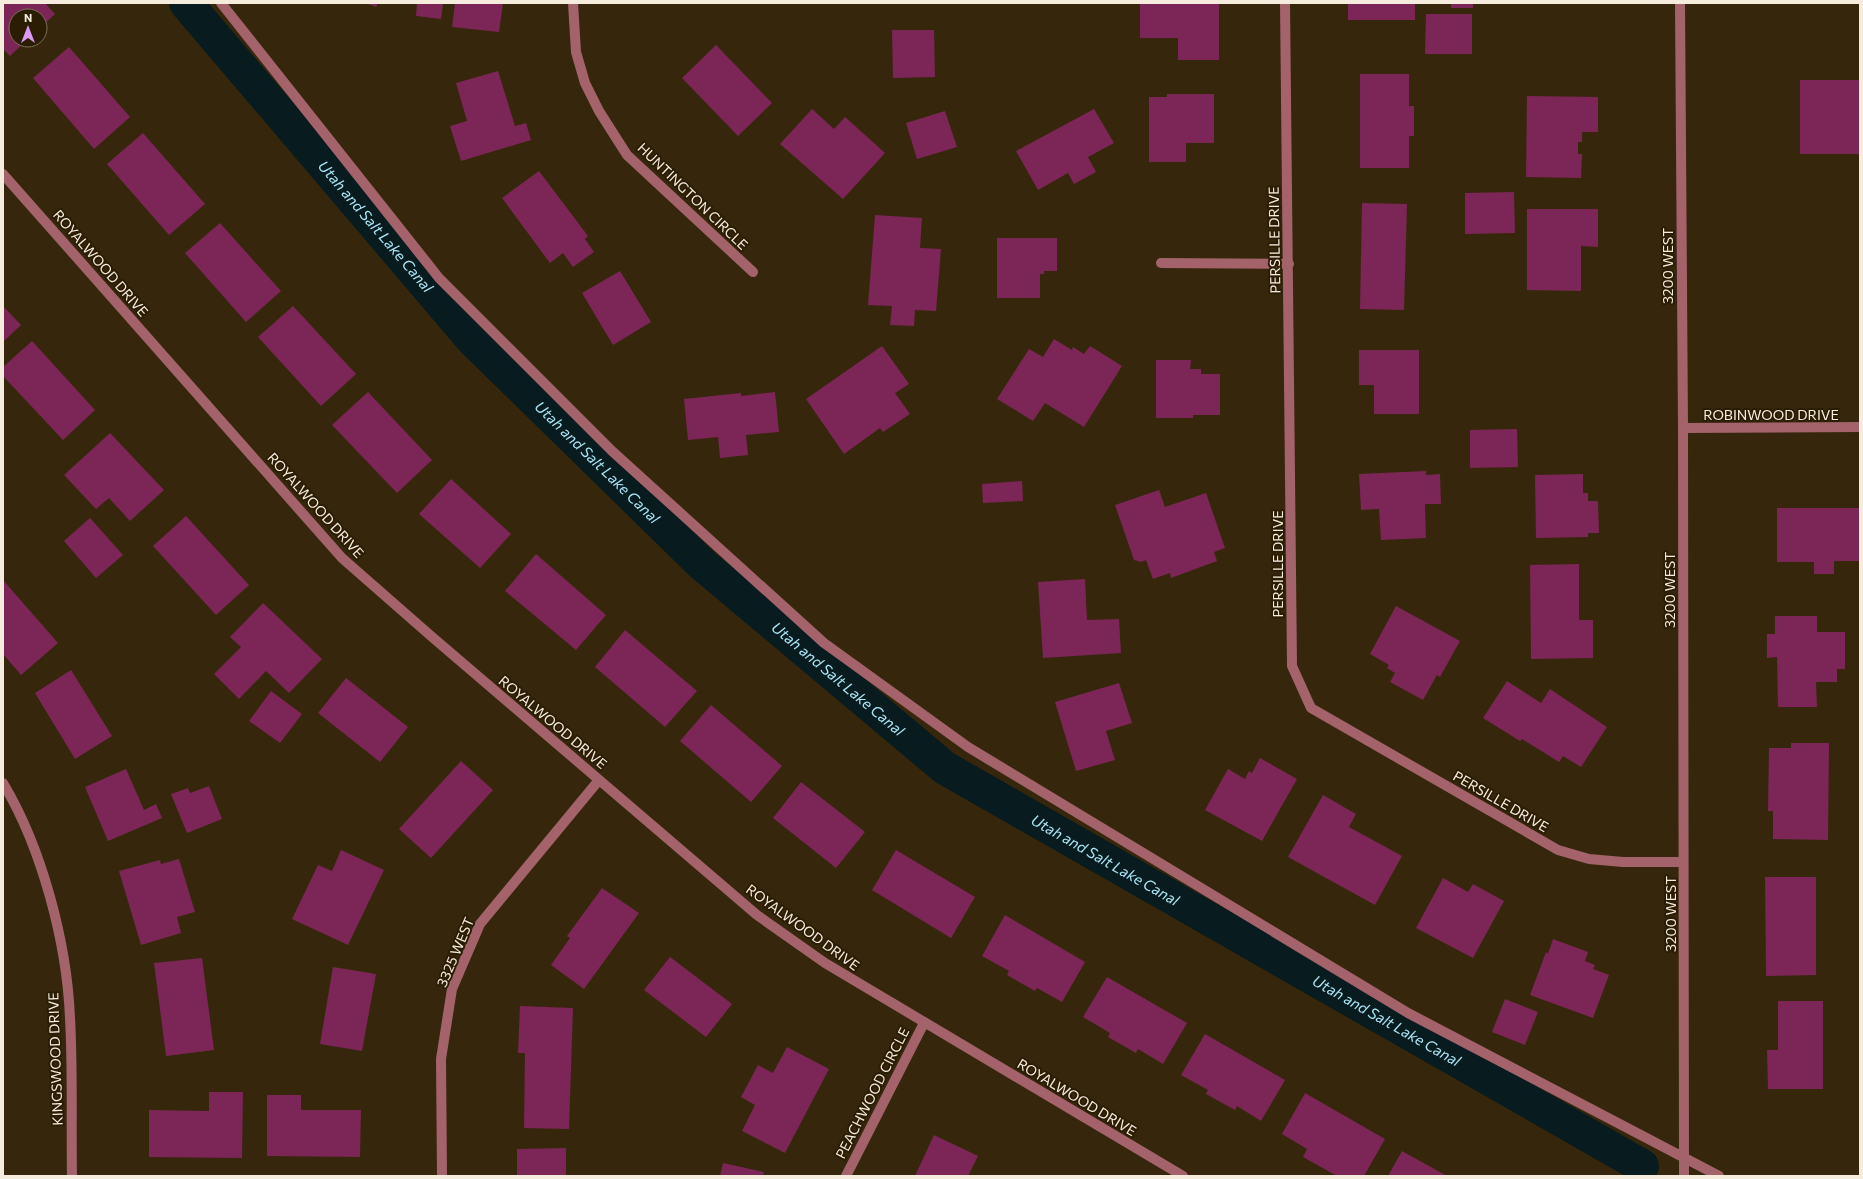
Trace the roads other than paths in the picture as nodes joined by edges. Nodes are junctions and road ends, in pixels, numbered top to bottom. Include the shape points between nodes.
1 (221, 3) edge
2 (573, 3) edge
3 (1285, 3) edge
4 (1680, 3) edge
5 (3, 174) edge
6 (1161, 263) dead end
7 (1288, 264) junction
8 (753, 272) dead end
9 (1860, 427) edge
10 (1683, 428) junction
11 (599, 780) junction
12 (3, 784) edge
13 (1684, 862) junction
14 (924, 1023) junction
15 (1684, 1158) junction
16 (72, 1176) edge
17 (442, 1176) edge
18 (846, 1176) edge
19 (1183, 1176) edge
20 (1684, 1176) edge
21 (1719, 1176) edge

1 - 15 street via 439,278 612,451 824,644 968,747 1408,1013
2 - 8 street, HUNTINGTON CIRCLE via 576,52 585,83 599,111 627,155
3 - 7 street, PERSILLE DRIVE
4 - 10 street, 3200 WEST
5 - 11 street, ROYALWOOD DRIVE via 342,558
6 - 7 street
7 - 13 street, PERSILLE DRIVE via 1292,666 1311,708 1558,850 1589,859
9 - 10 street, ROBINWOOD DRIVE
10 - 13 street, 3200 WEST
11 - 14 street, ROYALWOOD DRIVE via 757,915 825,963
11 - 17 street, 3325 WEST via 480,924 452,989 442,1059
12 - 16 street, KINGSWOOD DRIVE via 16,806 44,878 63,952 70,1017
13 - 15 street, 3200 WEST
14 - 18 street, PEACHWOOD CIRCLE
14 - 19 street, ROYALWOOD DRIVE
15 - 20 street, 3200 WEST
15 - 21 street

